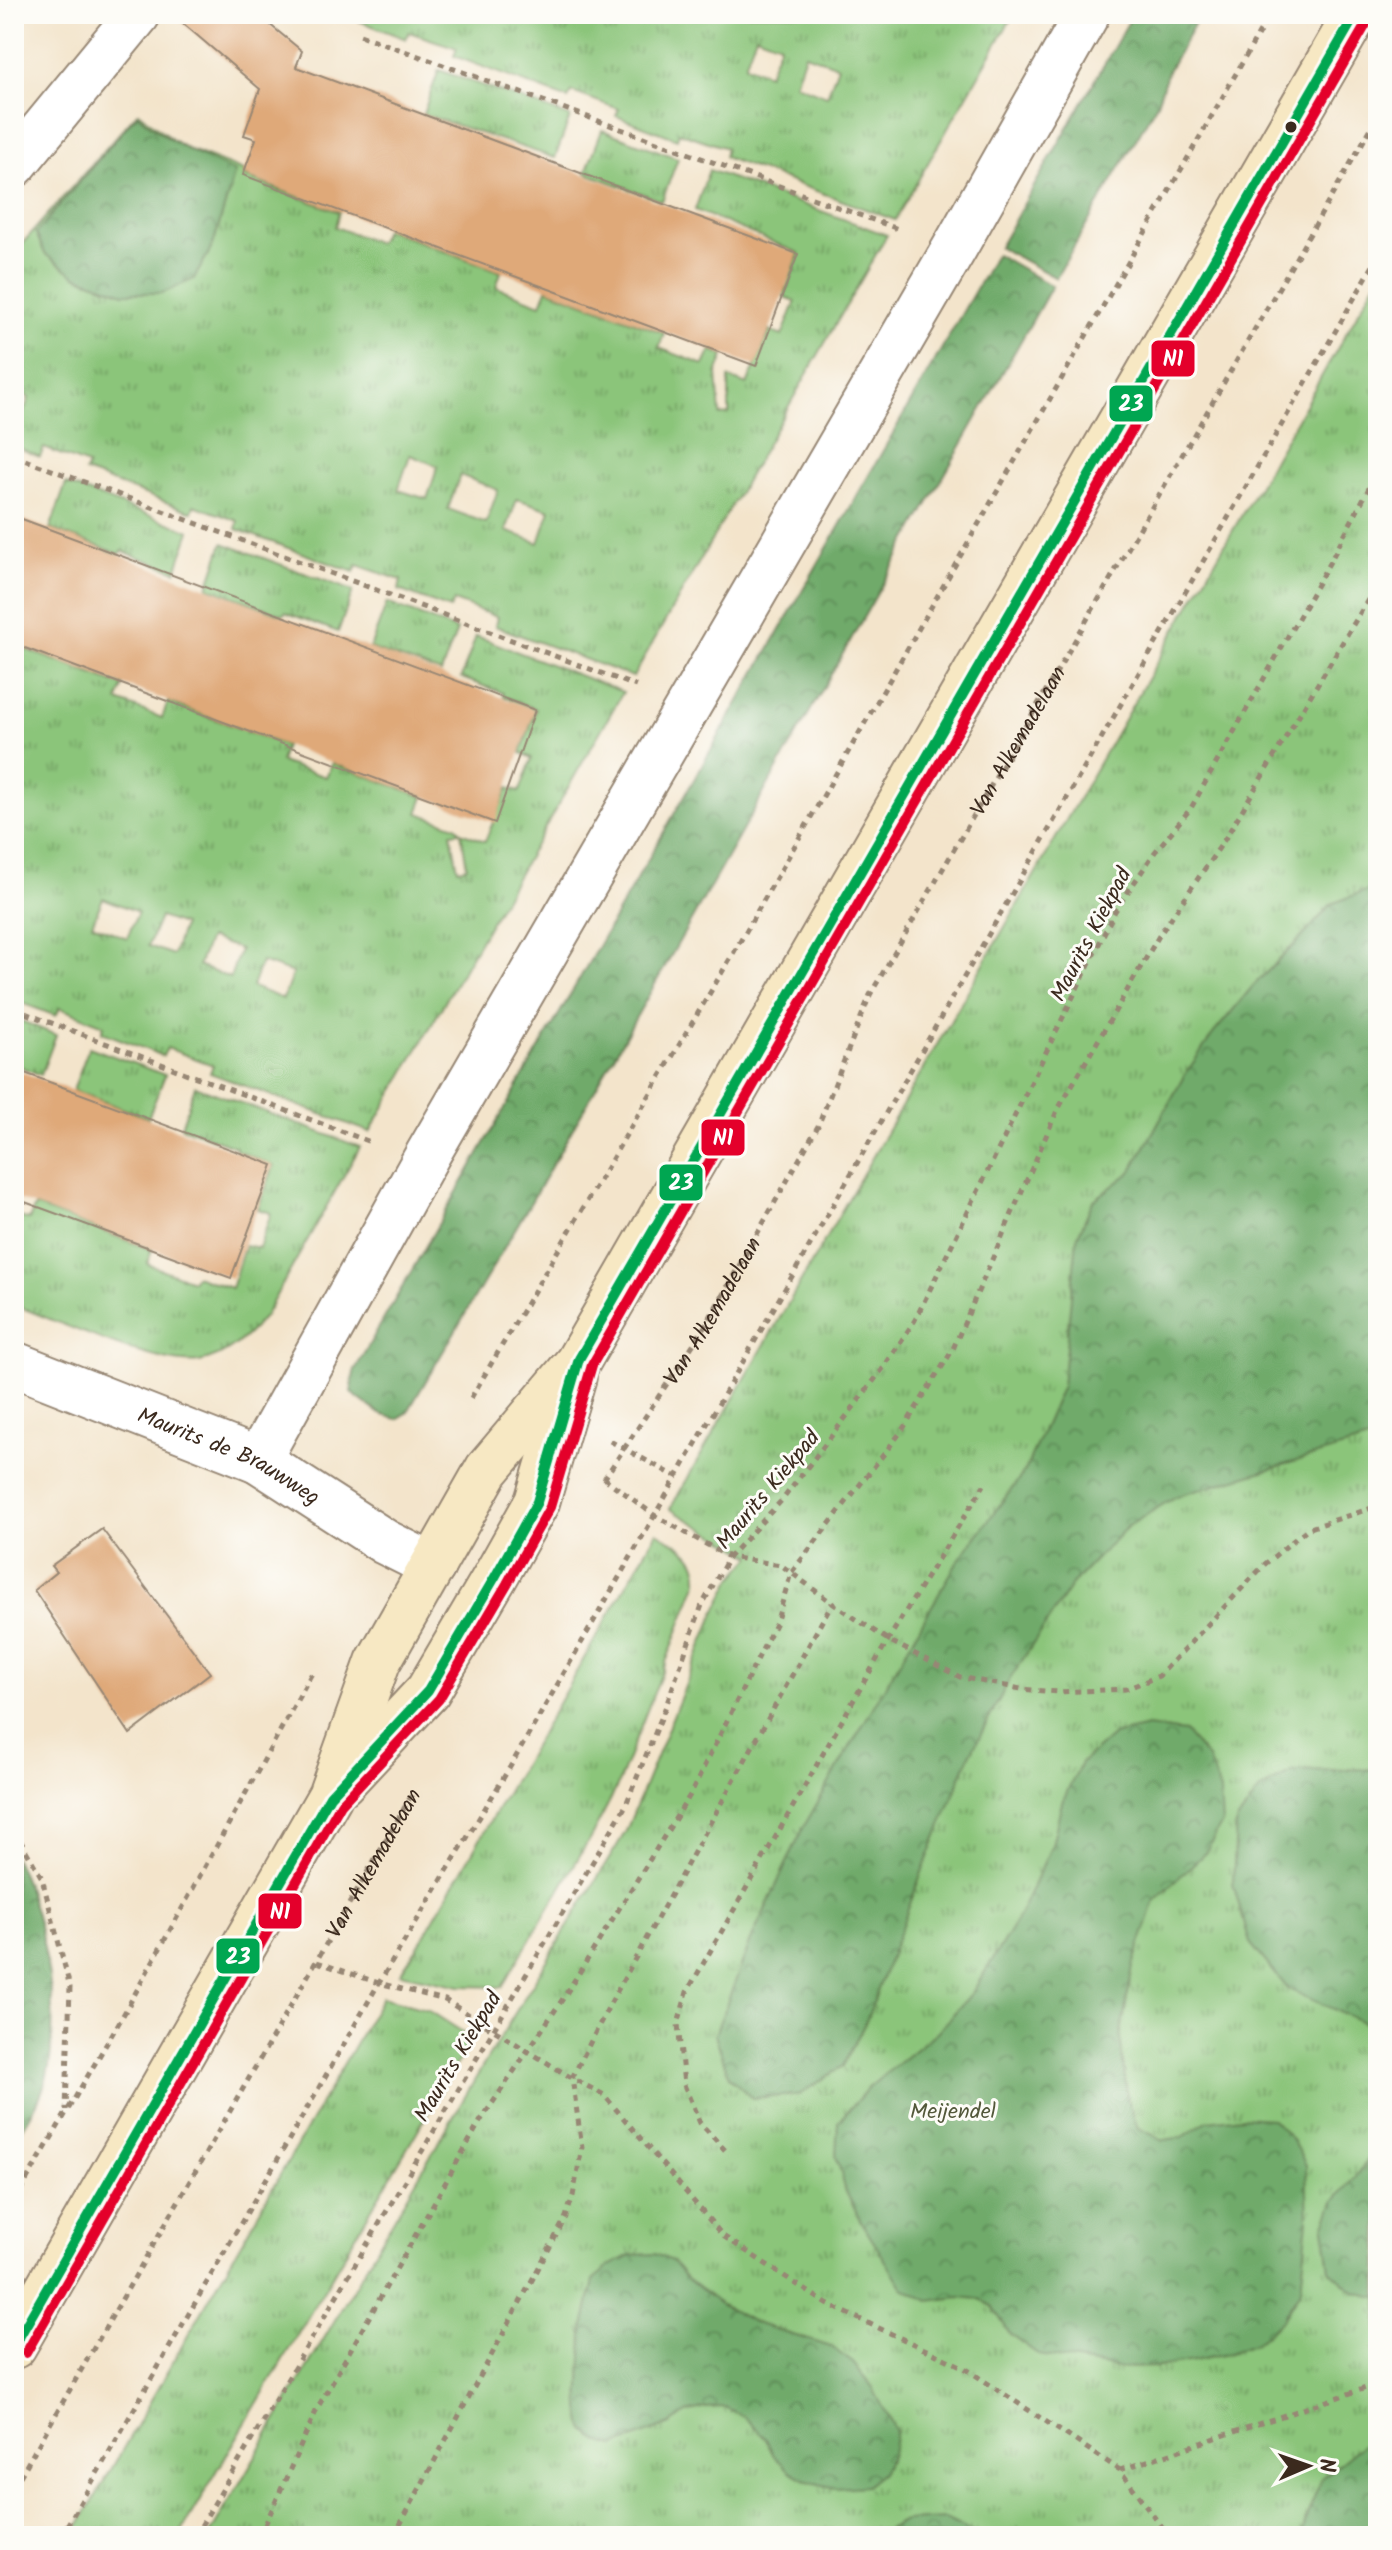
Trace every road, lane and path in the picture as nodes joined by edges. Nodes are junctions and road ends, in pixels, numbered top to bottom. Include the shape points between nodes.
1 (138, 14) edge
2 (1087, 14) edge
3 (1270, 14) edge
4 (1356, 14) edge
5 (360, 35) dead end
6 (1378, 116) edge
7 (14, 165) edge
8 (903, 231) dead end
9 (1378, 257) edge
10 (14, 456) edge
11 (1378, 471) edge
12 (1378, 583) edge
13 (643, 689) dead end
14 (14, 1009) edge
15 (376, 1144) dead end
16 (577, 1363) junction
17 (14, 1364) edge
18 (487, 1372) dead end
19 (258, 1460) junction
20 (604, 1478) junction
21 (984, 1485) dead end
22 (594, 1490) dead end
23 (1378, 1506) edge
24 (654, 1515) junction
25 (729, 1557) junction
26 (433, 1566) junction
27 (791, 1573) junction
28 (832, 1603) junction
29 (888, 1640) junction
30 (317, 1665) dead end
31 (418, 1784) dead end
32 (330, 1796) junction
33 (14, 1830) edge
34 (317, 1962) junction
35 (379, 1983) junction
36 (492, 2028) junction
37 (528, 2051) junction
38 (572, 2078) junction
39 (66, 2111) junction
40 (725, 2150) dead end
41 (14, 2202) edge
42 (14, 2346) edge
43 (1378, 2384) edge
44 (1120, 2470) junction
45 (14, 2487) edge
46 (61, 2536) edge
47 (195, 2536) edge
48 (260, 2536) edge
49 (394, 2536) edge
50 (1168, 2536) edge

1 - 7 street
2 - 19 street via 428,1154
3 - 18 path via 742,938
4 - 16 main road
5 - 8 path
6 - 20 path, Van Alkemadelaan via 870,995 818,1126 704,1328
9 - 24 path
10 - 13 path
11 - 25 path, Maurits Kiekpad via 1191,808 1115,911 915,1320 783,1499
12 - 27 path via 1057,1111 952,1351 901,1432
14 - 15 path
16 - 26 main road via 487,1470
16 - 32 main road via 537,1502 495,1577 428,1691
17 - 19 street, Maurits de Brauwweg
19 - 26 street, Maurits de Brauwweg via 385,1542
20 - 22 path, Van Alkemadelaan
20 - 24 path
21 - 29 path
23 - 29 path via 1307,1529 1265,1564 1159,1676 1126,1689 1058,1692 960,1677
24 - 25 path
24 - 35 path
25 - 27 path via 781,1565
25 - 36 path, Maurits Kiekpad via 702,1605 625,1807
26 - 32 main road via 378,1662
27 - 28 path
27 - 37 path via 777,1620 690,1795
28 - 29 path
28 - 38 path
29 - 40 path via 687,1992 678,2024 684,2085 700,2123
30 - 39 path
31 - 34 path, Van Alkemadelaan
32 - 42 main road
33 - 39 path via 42,1878 70,1987
34 - 35 path
34 - 45 path, Van Alkemadelaan
35 - 36 path via 445,2000
35 - 46 path
36 - 37 path
36 - 47 path, Maurits Kiekpad
37 - 38 path
37 - 48 path via 481,2120 318,2407
38 - 44 path via 604,2095 723,2236 827,2304 963,2367
38 - 49 path via 582,2147 566,2217
39 - 41 path
43 - 44 path
44 - 50 path

